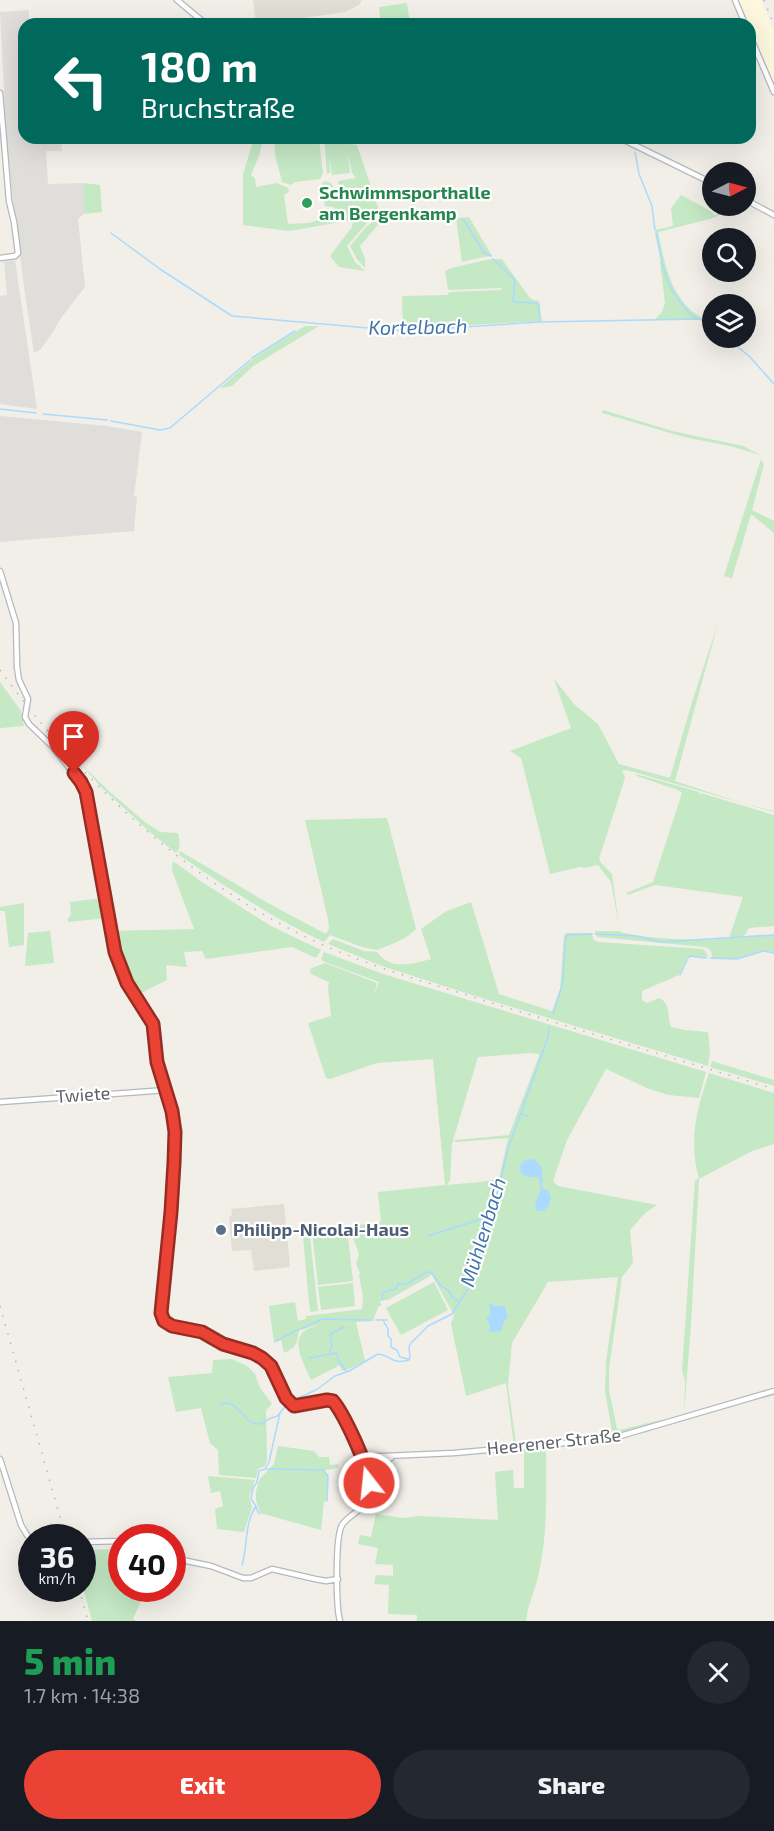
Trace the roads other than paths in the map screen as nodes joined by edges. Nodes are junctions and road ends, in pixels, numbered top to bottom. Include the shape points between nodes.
1 (177, 0) edge
2 (735, 0) edge
3 (199, 18) edge
4 (742, 18) edge
5 (756, 50) edge
6 (774, 92) edge
7 (0, 93) edge
8 (632, 144) edge
9 (702, 178) edge
10 (756, 205) edge
11 (774, 215) edge
12 (0, 258) edge
13 (0, 571) edge
14 (166, 1090) junction
15 (0, 1102) edge
16 (774, 1391) edge
17 (400, 1456) junction
18 (362, 1457) junction
19 (0, 1459) edge
20 (365, 1465) junction
21 (21, 1524) edge
22 (186, 1561) edge
23 (338, 1579) junction
24 (340, 1621) edge

1 - 3 street
2 - 4 street
5 - 6 street
7 - 12 street via 17,255
8 - 9 street
10 - 11 street
13 - 14 street via 15,618 17,667 27,697 27,721 85,788 115,952 127,983 153,1024 156,1059
14 - 15 street, Twiete
14 - 18 street via 175,1148 160,1309 164,1321 202,1332 262,1358 271,1366 294,1406 333,1401
16 - 17 street, Heerener Straße via 610,1439
17 - 18 street, Heerener Straße
17 - 20 street, Heerener Straße
18 - 20 street
19 - 21 street
20 - 23 street via 369,1495 363,1507 340,1530
22 - 23 street via 239,1578 251,1578 272,1569 326,1581
23 - 24 street

